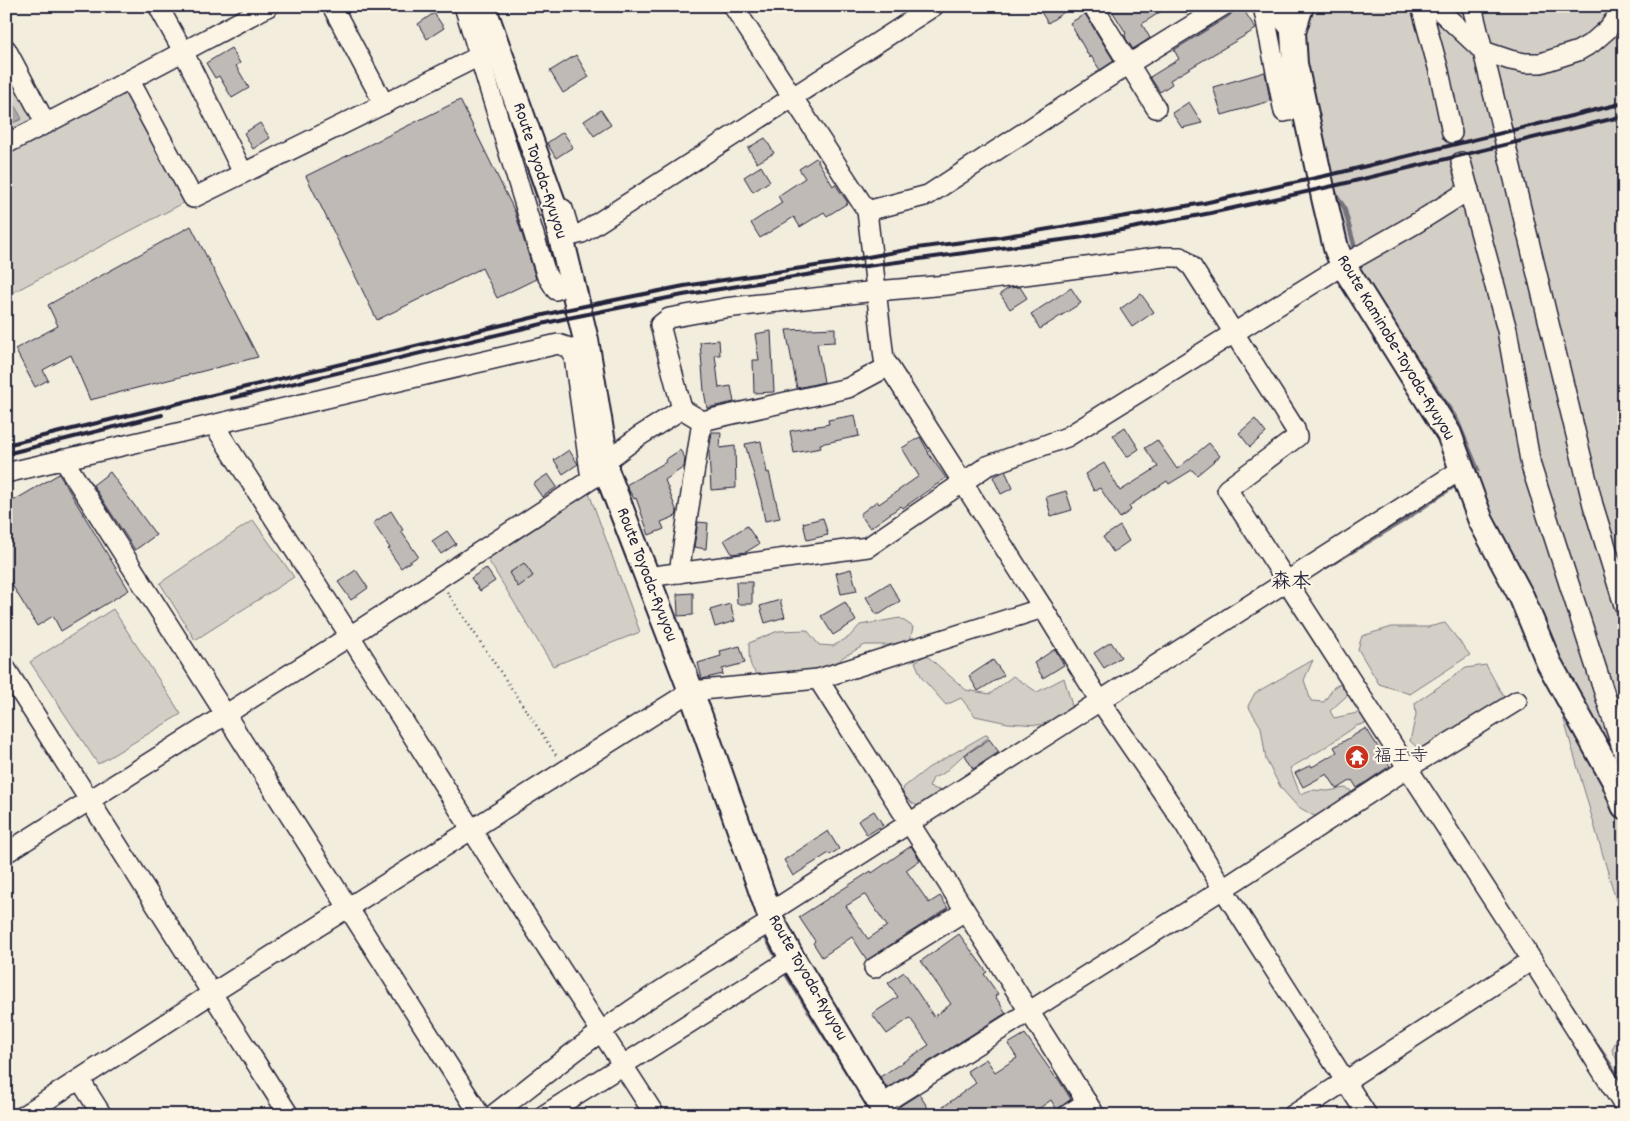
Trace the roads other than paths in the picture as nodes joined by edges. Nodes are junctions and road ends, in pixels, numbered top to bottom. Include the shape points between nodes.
1 (158, 6) edge
2 (269, 6) edge
3 (332, 6) edge
4 (464, 6) edge
5 (483, 6) edge
6 (734, 6) edge
7 (934, 6) edge
8 (1093, 6) edge
9 (1223, 6) edge
10 (1264, 6) edge
11 (1280, 6) edge
12 (1301, 6) edge
13 (1421, 6) edge
14 (1435, 6) edge
15 (1472, 6) edge
16 (1624, 7) edge
17 (1293, 32) junction
18 (6, 50) edge
19 (182, 51) junction
20 (488, 51) junction
21 (1483, 51) junction
22 (1129, 64) junction
23 (130, 81) junction
24 (793, 97) junction
25 (384, 104) junction
26 (1156, 108) dead end
27 (1304, 108) junction
28 (46, 124) junction
29 (1452, 132) dead end
30 (6, 144) edge
31 (1461, 162) dead end
32 (243, 173) junction
33 (544, 177) junction
34 (1469, 190) junction
35 (867, 211) junction
36 (1343, 265) junction
37 (556, 290) dead end
38 (876, 291) junction
39 (1234, 333) junction
40 (889, 366) junction
41 (682, 409) junction
42 (702, 420) junction
43 (214, 425) junction
44 (63, 459) junction
45 (1462, 469) junction
46 (601, 470) junction
47 (6, 473) edge
48 (963, 483) junction
49 (679, 573) junction
50 (647, 577) junction
51 (1288, 581) junction
52 (1624, 605) edge
53 (1043, 608) junction
54 (350, 636) junction
55 (6, 668) edge
56 (818, 678) junction
57 (691, 691) junction
58 (1100, 700) junction
59 (1517, 701) dead end
60 (225, 714) junction
61 (1624, 754) edge
62 (1408, 768) junction
63 (89, 799) junction
64 (1624, 806) edge
65 (909, 823) junction
66 (471, 829) junction
67 (6, 853) edge
68 (1223, 888) junction
69 (347, 908) junction
70 (965, 911) junction
71 (770, 917) junction
72 (792, 958) junction
73 (1532, 960) junction
74 (874, 968) dead end
75 (211, 994) junction
76 (1028, 1010) junction
77 (602, 1031) junction
78 (623, 1064) junction
79 (80, 1080) junction
80 (1346, 1081) junction
81 (1624, 1106) edge
82 (1091, 1109) edge
83 (885, 1112) edge
84 (24, 1115) edge
85 (102, 1115) edge
86 (289, 1115) edge
87 (480, 1115) edge
88 (493, 1115) edge
89 (544, 1115) edge
90 (655, 1115) edge
91 (1068, 1115) edge
92 (1293, 1115) edge
93 (1367, 1115) edge

1 - 19 street
2 - 19 street
3 - 25 street
4 - 20 street
5 - 20 main road, Route Toyoda-Ryuyou
6 - 24 street
7 - 24 street
8 - 22 street
9 - 22 street
10 - 27 street via 1284,112
11 - 17 street via 1283,20
12 - 17 main road, Route Kaminobe-Toyoda-Ryuyou
13 - 29 street
14 - 21 street
15 - 21 street
16 - 21 street via 1592,43 1556,59 1525,63
17 - 27 main road, Route Kaminobe-Toyoda-Ryuyou via 1294,64
18 - 28 street
19 - 23 street
19 - 32 street
20 - 25 street
20 - 33 main road, Route Toyoda-Ryuyou
20 - 37 street via 546,274
21 - 52 street via 1593,505
22 - 26 street
22 - 35 street via 928,195
23 - 28 street
23 - 32 street via 193,198
24 - 33 street via 582,233 574,235 570,229 553,175
24 - 35 street
25 - 32 street
27 - 36 main road, Route Kaminobe-Toyoda-Ryuyou via 1336,248
28 - 30 street
31 - 34 street
33 - 46 main road, Route Toyoda-Ryuyou via 586,340
34 - 36 street
34 - 61 street via 1507,330 1531,466
35 - 38 street
36 - 39 street
36 - 45 main road, Route Kaminobe-Toyoda-Ryuyou via 1449,434
38 - 39 street via 1181,257 1192,266
38 - 40 street via 884,358
38 - 41 street via 725,308 669,318 660,325
39 - 48 street via 1067,438 987,466
39 - 51 street via 1296,429 1297,437 1227,489
40 - 42 street via 848,388
40 - 48 street
41 - 42 street
41 - 46 street
42 - 49 street
43 - 44 street
43 - 46 street via 558,344 570,348 574,358
43 - 54 street
44 - 47 street
44 - 60 street
45 - 51 street
45 - 64 main road, Route Kaminobe-Toyoda-Ryuyou via 1481,521 1522,598 1549,663 1614,780
46 - 50 main road, Route Toyoda-Ryuyou
46 - 54 street
48 - 49 street via 868,547
48 - 53 street
49 - 50 street
50 - 57 main road, Route Toyoda-Ryuyou
51 - 58 street
51 - 62 street
53 - 56 street
53 - 58 street
54 - 60 street
54 - 66 street
55 - 63 street
56 - 57 street
56 - 65 street
57 - 66 street
57 - 71 main road, Route Toyoda-Ryuyou
58 - 65 street
58 - 68 street via 1186,825
59 - 62 street
60 - 63 street
60 - 69 street
62 - 68 street
62 - 73 street
63 - 67 street
63 - 75 street
65 - 70 street
65 - 71 street
66 - 69 street
66 - 77 street
68 - 76 street
68 - 80 street
69 - 75 street
69 - 87 street
70 - 74 street
70 - 76 street
71 - 72 main road, Route Toyoda-Ryuyou
71 - 77 street
72 - 78 street
72 - 83 main road, Route Toyoda-Ryuyou
73 - 80 street
73 - 81 street
75 - 79 street
75 - 86 street
76 - 82 street
76 - 83 street
77 - 78 street
77 - 88 street
78 - 89 street
78 - 90 street
79 - 84 street
79 - 85 street
80 - 92 street
80 - 93 street
82 - 91 street

